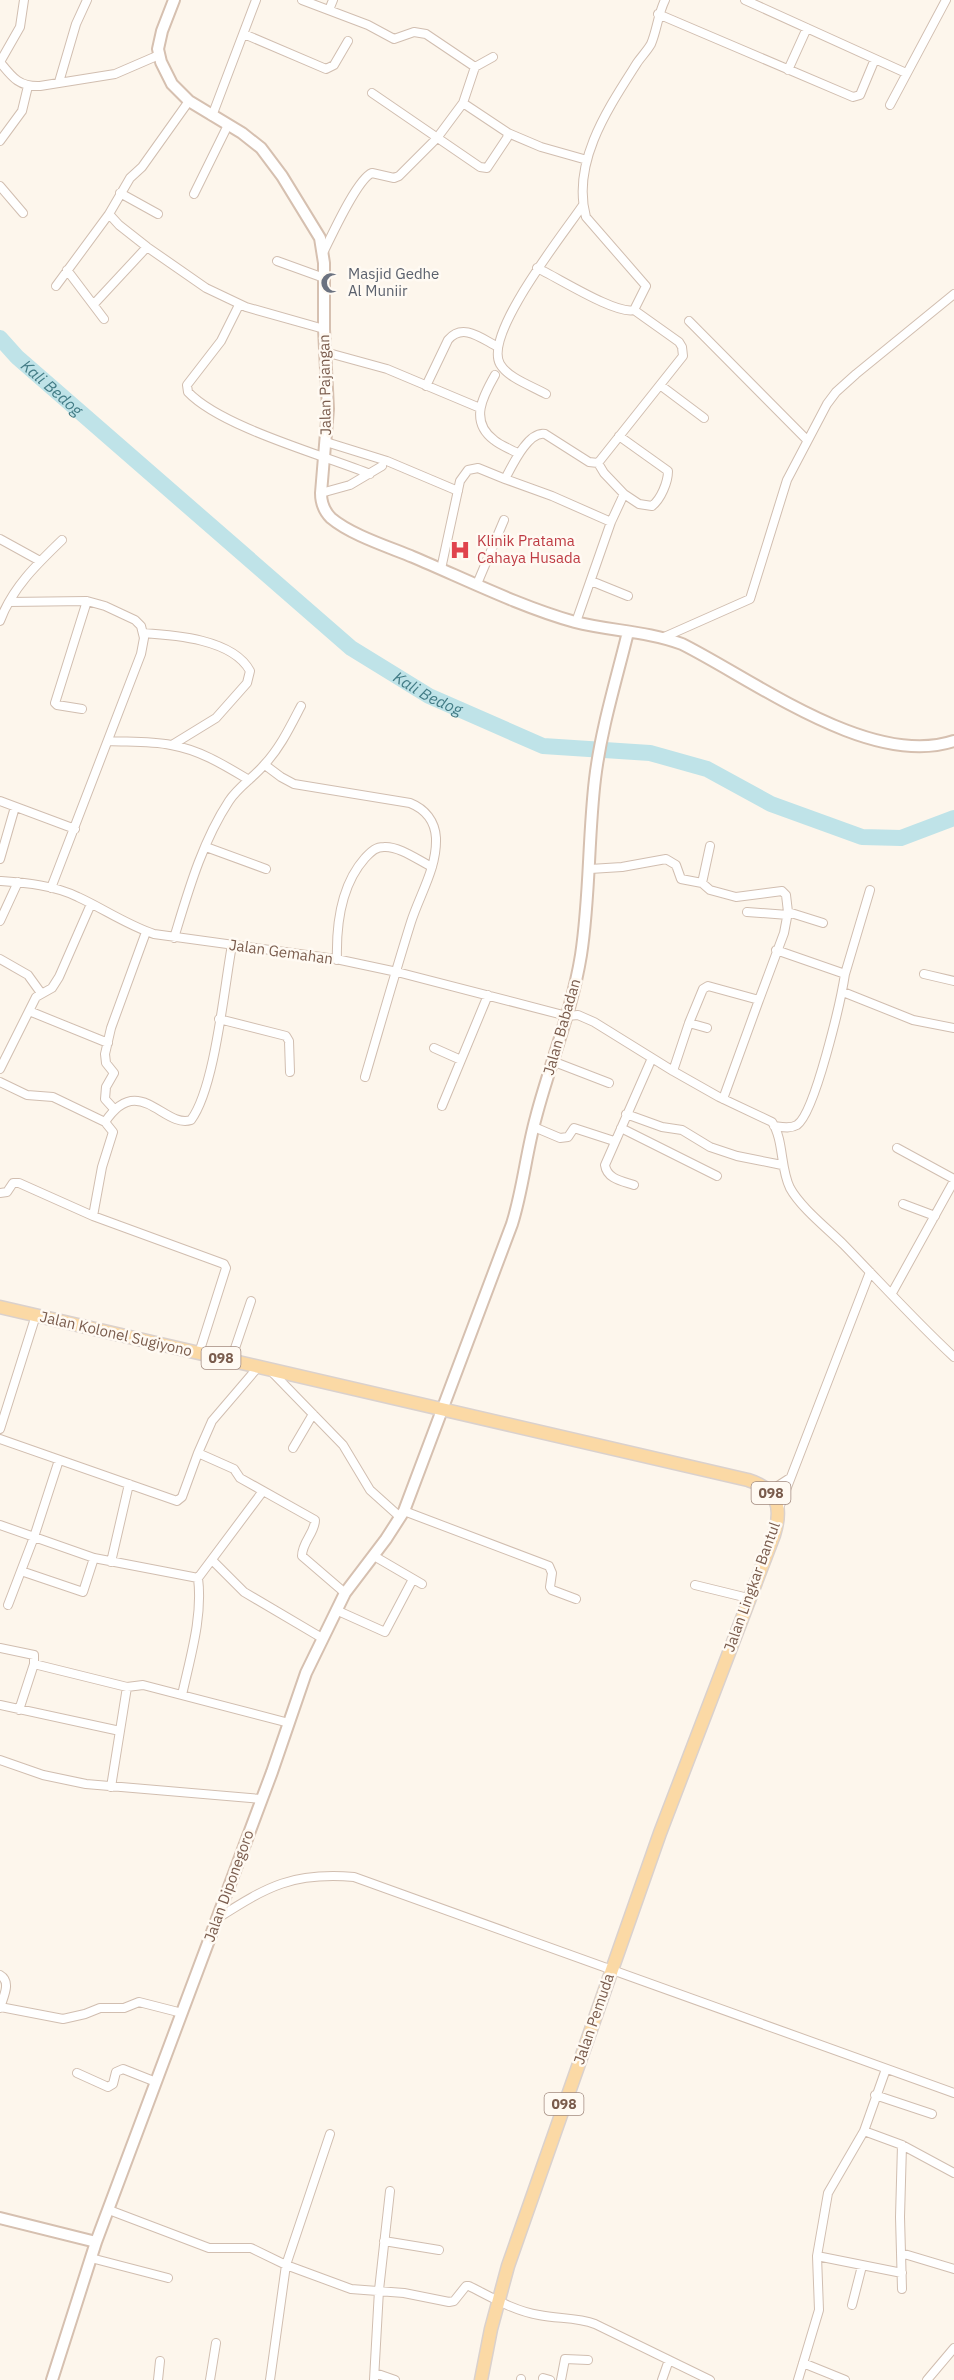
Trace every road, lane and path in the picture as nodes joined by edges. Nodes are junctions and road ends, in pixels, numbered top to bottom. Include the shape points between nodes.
1 (24, 0) edge
2 (87, 0) edge
3 (174, 0) edge
4 (256, 0) edge
5 (302, 0) edge
6 (333, 0) edge
7 (665, 0) edge
8 (745, 0) edge
9 (946, 0) edge
10 (329, 10) junction
11 (658, 14) junction
12 (807, 28) junction
13 (244, 34) junction
14 (348, 41) dead end
15 (159, 56) junction
16 (493, 57) dead end
17 (875, 59) junction
18 (0, 62) edge
19 (475, 67) junction
20 (788, 70) junction
21 (906, 73) junction
22 (60, 82) junction
23 (28, 86) junction
24 (372, 93) dead end
25 (189, 101) junction
26 (463, 103) junction
27 (890, 105) dead end
28 (212, 116) junction
29 (228, 125) junction
30 (508, 133) junction
31 (437, 138) junction
32 (0, 141) edge
33 (587, 160) junction
34 (0, 186) edge
35 (120, 193) junction
36 (194, 194) dead end
37 (583, 205) junction
38 (23, 213) dead end
39 (109, 214) junction
40 (158, 214) dead end
41 (147, 247) junction
42 (323, 253) junction
43 (277, 261) dead end
44 (537, 268) junction
45 (67, 270) junction
46 (324, 278) junction
47 (56, 286) dead end
48 (954, 294) edge
49 (94, 304) junction
50 (240, 305) junction
51 (634, 310) junction
52 (104, 319) dead end
53 (689, 321) dead end
54 (324, 329) junction
55 (498, 347) junction
56 (325, 352) junction
57 (495, 375) dead end
58 (660, 385) junction
59 (426, 386) junction
60 (546, 394) dead end
61 (480, 408) junction
62 (704, 418) dead end
63 (619, 436) junction
64 (807, 440) junction
65 (326, 442) junction
66 (519, 454) junction
67 (324, 456) junction
68 (598, 463) junction
69 (382, 466) dead end
70 (370, 474) junction
71 (504, 479) junction
72 (458, 491) junction
73 (321, 493) junction
74 (624, 494) junction
75 (504, 520) dead end
76 (612, 522) junction
77 (0, 539) edge
78 (62, 540) dead end
79 (40, 561) junction
80 (441, 568) junction
81 (591, 581) junction
82 (477, 584) junction
83 (628, 596) dead end
84 (87, 601) junction
85 (9, 602) junction
86 (2, 610) edge
87 (0, 621) edge
88 (576, 622) junction
89 (628, 632) junction
90 (143, 633) junction
91 (662, 638) junction
92 (301, 706) dead end
93 (82, 709) dead end
94 (109, 741) junction
95 (954, 741) edge
96 (171, 745) junction
97 (265, 765) junction
98 (232, 770) junction
99 (249, 780) junction
100 (236, 792) junction
101 (0, 801) edge
102 (15, 807) junction
103 (75, 829) junction
104 (3, 835) edge
105 (710, 846) dead end
106 (206, 847) junction
107 (0, 859) edge
108 (432, 867) junction
109 (266, 868) dead end
110 (590, 869) junction
111 (0, 881) edge
112 (18, 882) junction
113 (702, 883) junction
114 (51, 888) junction
115 (870, 890) dead end
116 (91, 904) junction
117 (747, 912) dead end
118 (788, 914) junction
119 (0, 921) edge
120 (823, 923) dead end
121 (146, 932) junction
122 (174, 938) junction
123 (232, 945) junction
124 (776, 950) junction
125 (0, 959) edge
126 (337, 960) junction
127 (397, 972) junction
128 (845, 974) junction
129 (924, 974) dead end
130 (954, 981) edge
131 (843, 992) junction
132 (41, 993) junction
133 (488, 995) junction
134 (759, 1000) junction
135 (29, 1011) junction
136 (567, 1016) junction
137 (219, 1019) junction
138 (689, 1023) junction
139 (707, 1028) dead end
140 (954, 1029) edge
141 (108, 1043) junction
142 (434, 1048) dead end
143 (652, 1058) junction
144 (461, 1060) junction
145 (552, 1061) junction
146 (0, 1069) edge
147 (673, 1071) junction
148 (290, 1072) dead end
149 (365, 1077) dead end
150 (0, 1082) edge
151 (609, 1083) dead end
152 (723, 1099) junction
153 (442, 1106) dead end
154 (114, 1108) junction
155 (626, 1114) junction
156 (105, 1122) junction
157 (774, 1126) junction
158 (534, 1127) junction
159 (621, 1128) junction
160 (614, 1141) junction
161 (897, 1148) dead end
162 (782, 1165) junction
163 (717, 1176) dead end
164 (954, 1180) edge
165 (634, 1185) dead end
166 (0, 1193) edge
167 (903, 1204) dead end
168 (93, 1216) junction
169 (935, 1216) junction
170 (870, 1272) junction
171 (892, 1293) junction
172 (251, 1301) dead end
173 (0, 1307) edge
174 (36, 1315) junction
175 (199, 1353) junction
176 (954, 1357) edge
177 (231, 1360) junction
178 (264, 1367) junction
179 (442, 1409) junction
180 (314, 1413) junction
181 (0, 1429) edge
182 (0, 1439) edge
183 (293, 1448) dead end
184 (198, 1453) junction
185 (59, 1460) junction
186 (790, 1478) junction
187 (129, 1484) junction
188 (263, 1491) junction
189 (770, 1491) junction
190 (778, 1510) junction
191 (402, 1514) junction
192 (0, 1525) edge
193 (34, 1537) junction
194 (374, 1556) junction
195 (94, 1558) junction
196 (212, 1560) junction
197 (111, 1562) junction
198 (21, 1571) junction
199 (198, 1578) junction
200 (412, 1579) junction
201 (422, 1584) dead end
202 (696, 1585) dead end
203 (345, 1593) junction
204 (748, 1598) junction
205 (576, 1599) dead end
206 (8, 1605) dead end
207 (336, 1610) junction
208 (322, 1638) junction
209 (0, 1648) edge
210 (33, 1664) junction
211 (127, 1687) junction
212 (182, 1695) junction
213 (0, 1705) edge
214 (19, 1710) junction
215 (289, 1723) junction
216 (120, 1731) junction
217 (0, 1760) edge
218 (111, 1787) junction
219 (261, 1799) junction
220 (660, 1833) joint
221 (216, 1919) junction
222 (611, 1970) junction
223 (0, 1975) edge
224 (0, 2007) edge
225 (182, 2013) junction
226 (886, 2069) junction
227 (77, 2073) dead end
228 (156, 2082) junction
229 (954, 2093) edge
230 (875, 2095) junction
231 (932, 2114) dead end
232 (864, 2131) junction
233 (330, 2134) dead end
234 (902, 2145) junction
235 (954, 2173) edge
236 (390, 2191) dead end
237 (109, 2210) junction
238 (0, 2218) edge
239 (384, 2241) junction
240 (96, 2242) junction
241 (439, 2250) dead end
242 (901, 2253) junction
243 (817, 2256) junction
244 (91, 2258) junction
245 (286, 2265) junction
246 (862, 2266) junction
247 (954, 2269) edge
248 (902, 2273) junction
249 (168, 2278) dead end
250 (902, 2289) dead end
251 (379, 2290) junction
252 (498, 2301) junction
253 (852, 2305) dead end
254 (216, 2343) dead end
255 (954, 2348) edge
256 (588, 2360) dead end
257 (669, 2360) junction
258 (160, 2361) dead end
259 (803, 2363) junction
260 (374, 2377) edge
261 (52, 2380) edge
262 (158, 2380) edge
263 (210, 2380) edge
264 (270, 2380) edge
265 (395, 2380) edge
266 (481, 2380) edge
267 (561, 2380) edge
268 (662, 2380) edge
269 (710, 2380) edge
270 (798, 2380) edge
271 (845, 2380) edge
272 (927, 2380) edge

1 - 18 street via 20,27
2 - 22 street
3 - 15 main road via 162,31
4 - 13 street
5 - 10 street
6 - 10 street
7 - 11 street
8 - 12 street
9 - 21 street
10 - 19 street via 368,24 394,39 414,32 426,34
11 - 20 street
11 - 33 street via 651,44 601,123
12 - 17 street
12 - 20 street
13 - 14 street via 326,69 334,65
13 - 28 street
15 - 22 street via 115,74
15 - 25 main road, Jalan Pajangan via 172,84
16 - 19 street
17 - 20 street via 857,97
17 - 21 street
18 - 23 street via 13,79
19 - 26 street
21 - 27 street
22 - 23 street
23 - 32 street via 22,111
24 - 31 street
25 - 28 main road, Jalan Pajangan
25 - 35 street
26 - 30 street
26 - 31 street
28 - 29 main road, Jalan Pajangan
29 - 36 street
29 - 42 main road, Jalan Pajangan via 270,157 311,221
30 - 31 street via 487,168
30 - 33 street
31 - 42 street via 399,176 368,175 342,213
33 - 37 street
34 - 38 street
35 - 39 street
35 - 40 street
37 - 44 street
37 - 51 street via 586,217 646,286
39 - 41 street
39 - 45 street
41 - 49 street
41 - 50 street via 190,278
42 - 46 main road, Jalan Pajangan
43 - 46 street
44 - 51 street via 609,305 628,312
44 - 55 street
45 - 47 street
45 - 49 street
46 - 54 main road, Jalan Pajangan
48 - 64 street via 836,392
49 - 52 street
50 - 54 street
50 - 67 street via 221,341 187,389 221,414
51 - 58 street via 682,347 683,356
53 - 64 street
54 - 56 main road, Jalan Pajangan
55 - 59 street via 471,333 454,333
55 - 60 street via 497,357 508,373
56 - 59 street via 387,369
56 - 65 main road, Jalan Pajangan
57 - 61 street
58 - 62 street
58 - 63 street
59 - 61 street
61 - 66 street via 481,422 491,438
63 - 68 street
63 - 74 street via 668,472 652,507
64 - 91 street via 787,480 750,599
65 - 67 main road, Jalan Pajangan
65 - 72 street via 387,461
66 - 68 street via 534,435 543,433 584,459
66 - 71 street
67 - 70 street
67 - 73 main road, Jalan Pajangan
68 - 74 street
69 - 70 street
70 - 73 street
71 - 72 street via 472,468 463,475
71 - 76 street
72 - 80 street
73 - 80 main road via 326,511 338,523
74 - 76 street
75 - 82 street
76 - 81 street
77 - 79 street
78 - 79 street
79 - 85 street
80 - 82 main road
81 - 83 street
81 - 88 street
82 - 88 main road
84 - 85 street
84 - 90 street via 135,621
84 - 93 street via 55,702
85 - 86 street
86 - 87 street
88 - 89 main road
89 - 91 main road
89 - 110 main road, Jalan Babadan via 596,776
90 - 94 street via 141,654
90 - 96 street via 209,642 232,654 250,671 247,683 216,718
91 - 95 main road via 704,655 837,728 910,745
92 - 97 street
94 - 96 street
94 - 103 street
96 - 98 street
97 - 99 street
97 - 108 street via 294,784 384,797 419,807 431,820 435,833
98 - 99 street
98 - 100 street
99 - 100 street
100 - 106 street via 221,813
101 - 102 street
102 - 103 street
102 - 104 street
103 - 114 street
104 - 107 street
105 - 113 street
106 - 109 street
106 - 122 street
108 - 126 street via 395,849 381,847 371,851 349,883 337,929
108 - 127 street via 411,920
110 - 113 street via 666,859 676,865 681,879
110 - 136 main road, Jalan Babadan via 582,947
111 - 112 street, Jalan Gemahan
112 - 114 street, Jalan Gemahan
112 - 119 street
113 - 118 street via 710,890 736,897 782,891
114 - 116 street, Jalan Gemahan
115 - 128 street
116 - 121 street, Jalan Gemahan
116 - 132 street via 56,982
117 - 118 street
118 - 120 street
118 - 124 street
121 - 122 street, Jalan Gemahan
121 - 141 street
122 - 123 street, Jalan Gemahan
123 - 126 street, Jalan Gemahan
123 - 137 street
124 - 128 street
124 - 134 street
125 - 132 street via 28,975
126 - 127 street, Jalan Gemahan
127 - 133 street, Jalan Gemahan
127 - 149 street
128 - 131 street
129 - 130 street
131 - 140 street via 913,1020
131 - 157 street via 815,1092 800,1124
132 - 135 street
133 - 136 street, Jalan Gemahan
133 - 144 street
134 - 138 street via 708,986 703,989
134 - 152 street
135 - 141 street
135 - 146 street
136 - 143 street, Jalan Gemahan via 578,1014
136 - 145 main road, Jalan Babadan
137 - 148 street via 286,1036
137 - 154 street via 206,1088 191,1120 178,1120 141,1101
138 - 139 street
138 - 147 street
141 - 154 street via 106,1063 114,1073 105,1099
142 - 144 street
143 - 147 street, Jalan Gemahan
143 - 155 street
144 - 153 street
145 - 151 street
145 - 158 main road, Jalan Babadan
147 - 152 street, Jalan Gemahan
150 - 156 street via 27,1095 53,1097
152 - 157 street, Jalan Gemahan via 768,1119
154 - 156 street
155 - 159 street
155 - 162 street via 682,1130 737,1156
156 - 168 street via 113,1132
157 - 162 street
158 - 160 street via 560,1138 568,1137 574,1128
158 - 179 main road, Jalan Babadan via 513,1224
159 - 160 street
159 - 163 street
160 - 165 street via 605,1163 606,1172
161 - 164 street
162 - 170 street via 797,1197
164 - 169 street
166 - 168 street via 6,1193 17,1183
167 - 169 street
168 - 175 street via 225,1265
169 - 171 street
170 - 171 street
170 - 186 street
171 - 176 street
172 - 177 street
173 - 174 main road, Jalan Kolonel Sugiyono / 098
174 - 175 main road, Jalan Kolonel Sugiyono / 098
174 - 181 street
175 - 177 main road, Jalan Kolonel Sugiyono / 098
177 - 178 main road, Jalan Kolonel Sugiyono / 098
178 - 179 main road, Jalan Kolonel Sugiyono / 098
178 - 180 street
178 - 184 street via 218,1412
179 - 189 main road, 098 via 742,1478
179 - 191 main road, Jalan Diponegoro
180 - 183 street
180 - 191 street via 343,1445 370,1490
182 - 185 street
184 - 187 street via 180,1500
184 - 188 street via 234,1469 240,1478
185 - 187 street
185 - 193 street
186 - 189 street
186 - 190 street
187 - 197 street
188 - 196 street
188 - 203 street via 315,1520 302,1556
189 - 190 main road, Jalan Lingkar Bantul / 098
190 - 204 main road, Jalan Lingkar Bantul / 098 via 774,1535
191 - 194 main road, Jalan Diponegoro
191 - 205 street via 549,1566 552,1590
192 - 193 street
193 - 195 street
193 - 198 street
194 - 200 street
194 - 203 main road, Jalan Diponegoro
195 - 197 street
195 - 198 street via 83,1592
196 - 199 street
196 - 208 street via 244,1592
197 - 199 street
198 - 206 street
199 - 212 street via 199,1611
200 - 201 street
200 - 207 street via 385,1632
202 - 204 street
203 - 207 main road, Jalan Diponegoro
204 - 220 main road, Jalan Lingkar Bantul / 098
207 - 208 main road, Jalan Diponegoro
208 - 215 main road, Jalan Diponegoro
209 - 210 street via 32,1654
210 - 211 street
210 - 214 street
211 - 212 street via 139,1684
211 - 216 street
212 - 215 street
213 - 214 street
214 - 216 street
215 - 219 main road, Jalan Diponegoro
216 - 218 street
217 - 218 street via 64,1781
218 - 219 street
219 - 221 main road, Jalan Diponegoro
220 - 222 main road, Jalan Pemuda / 098
221 - 222 street via 282,1882 325,1875 354,1877
221 - 225 main road, Jalan Diponegoro
222 - 226 street
222 - 252 main road, Jalan Pemuda / 098
223 - 224 street via 7,1982
224 - 225 street via 63,2019 139,2002
225 - 228 main road, Jalan Diponegoro
226 - 229 street
226 - 230 street
227 - 228 street via 108,2087 118,2070
228 - 237 main road, Jalan Diponegoro
230 - 231 street
230 - 232 street
232 - 234 street
232 - 243 street via 828,2193
233 - 245 street
234 - 235 street
234 - 242 street
236 - 239 street
237 - 240 main road, Jalan Diponegoro
237 - 245 street via 204,2246 251,2248
238 - 240 main road
239 - 241 street
239 - 251 street
240 - 244 main road, Jalan Diponegoro
242 - 247 street
242 - 248 street
243 - 246 street
243 - 259 street via 819,2310
244 - 249 street
244 - 261 main road, Jalan Diponegoro
245 - 251 street via 351,2289
245 - 264 street
246 - 248 street
246 - 253 street
248 - 250 street
251 - 252 street via 450,2302 469,2286
251 - 260 street
252 - 257 street via 539,2315 596,2324
252 - 266 main road, Jalan Pemuda / 098
254 - 263 street
255 - 272 street
256 - 267 street via 565,2359
257 - 268 street
257 - 269 street
258 - 262 street
259 - 270 street
259 - 271 street
260 - 265 street

